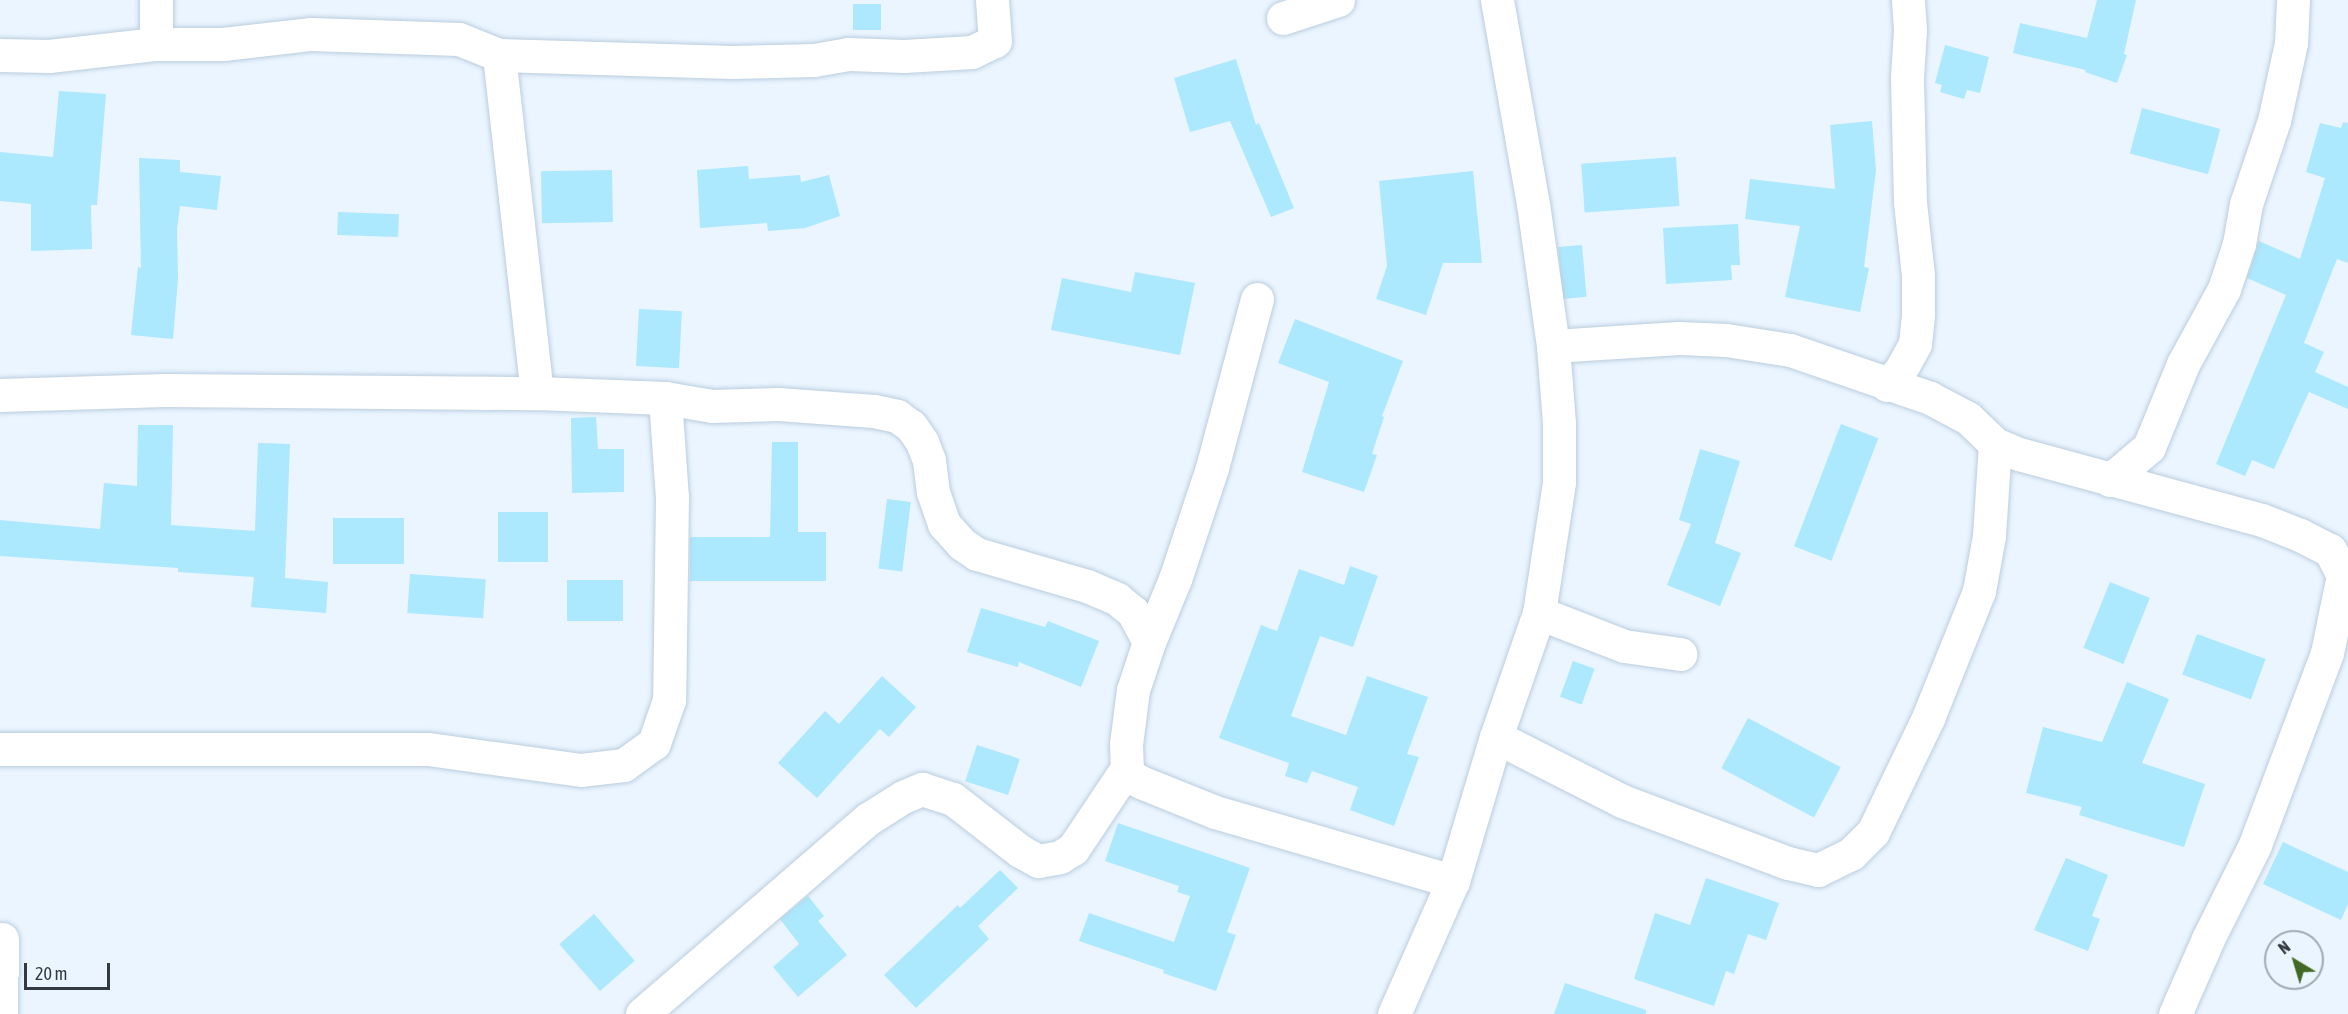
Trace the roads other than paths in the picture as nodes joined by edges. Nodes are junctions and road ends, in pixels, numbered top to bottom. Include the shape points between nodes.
1 (156, 0) edge
2 (992, 0) edge
3 (1338, 0) edge
4 (1497, 0) edge
5 (1908, 0) edge
6 (2293, 0) edge
7 (1283, 18) dead end
8 (156, 44) junction
9 (0, 55) edge
10 (499, 56) junction
11 (1257, 299) dead end
12 (1554, 346) junction
13 (1887, 385) junction
14 (537, 393) junction
15 (0, 395) edge
16 (664, 398) junction
17 (1995, 444) junction
18 (2110, 480) junction
19 (2339, 548) edge
20 (1539, 613) junction
21 (1149, 642) junction
22 (1680, 654) dead end
23 (1496, 737) junction
24 (0, 749) edge
25 (1127, 768) junction
26 (1453, 881) junction
27 (2, 939) dead end
28 (676, 1003) edge
29 (1, 1014) edge
30 (642, 1014) edge
31 (1394, 1014) edge
32 (2175, 1014) edge

1 - 8 street
2 - 10 street via 995,40 972,52 848,54 814,60 732,62
3 - 7 street
4 - 12 street
5 - 13 street via 1910,202 1918,314 1915,344
6 - 18 street via 2290,43 2274,121 2246,204 2239,244 2224,289 2183,364 2149,447
8 - 9 street via 49,56
8 - 10 street via 224,44 311,34 384,35 459,39
10 - 14 street
11 - 21 street via 1212,468
12 - 13 street via 1679,338 1726,340 1790,350
12 - 20 street via 1559,482
13 - 17 street via 1930,398 1968,418
14 - 15 street via 165,390
14 - 16 street
16 - 21 street via 712,406 778,404 897,416 911,426 922,442 944,524 962,544 977,554 1087,586 1117,599 1133,612
16 - 24 street via 672,497 669,700 654,743 624,765 581,770 427,749
17 - 18 street
17 - 23 street via 1989,536 1979,591 1928,718 1873,832 1851,854 1818,870 1788,863 1622,801
18 - 19 street via 2262,520
19 - 32 street via 2343,575 2327,653 2255,845
20 - 22 street via 1624,646
20 - 23 street
21 - 25 street via 1133,690
23 - 26 street
25 - 26 street via 1131,777 1143,783 1215,812
25 - 28 street via 1073,849 1060,857 1038,861 953,800 922,789 903,797 867,819
26 - 31 street
27 - 29 street
28 - 30 street

